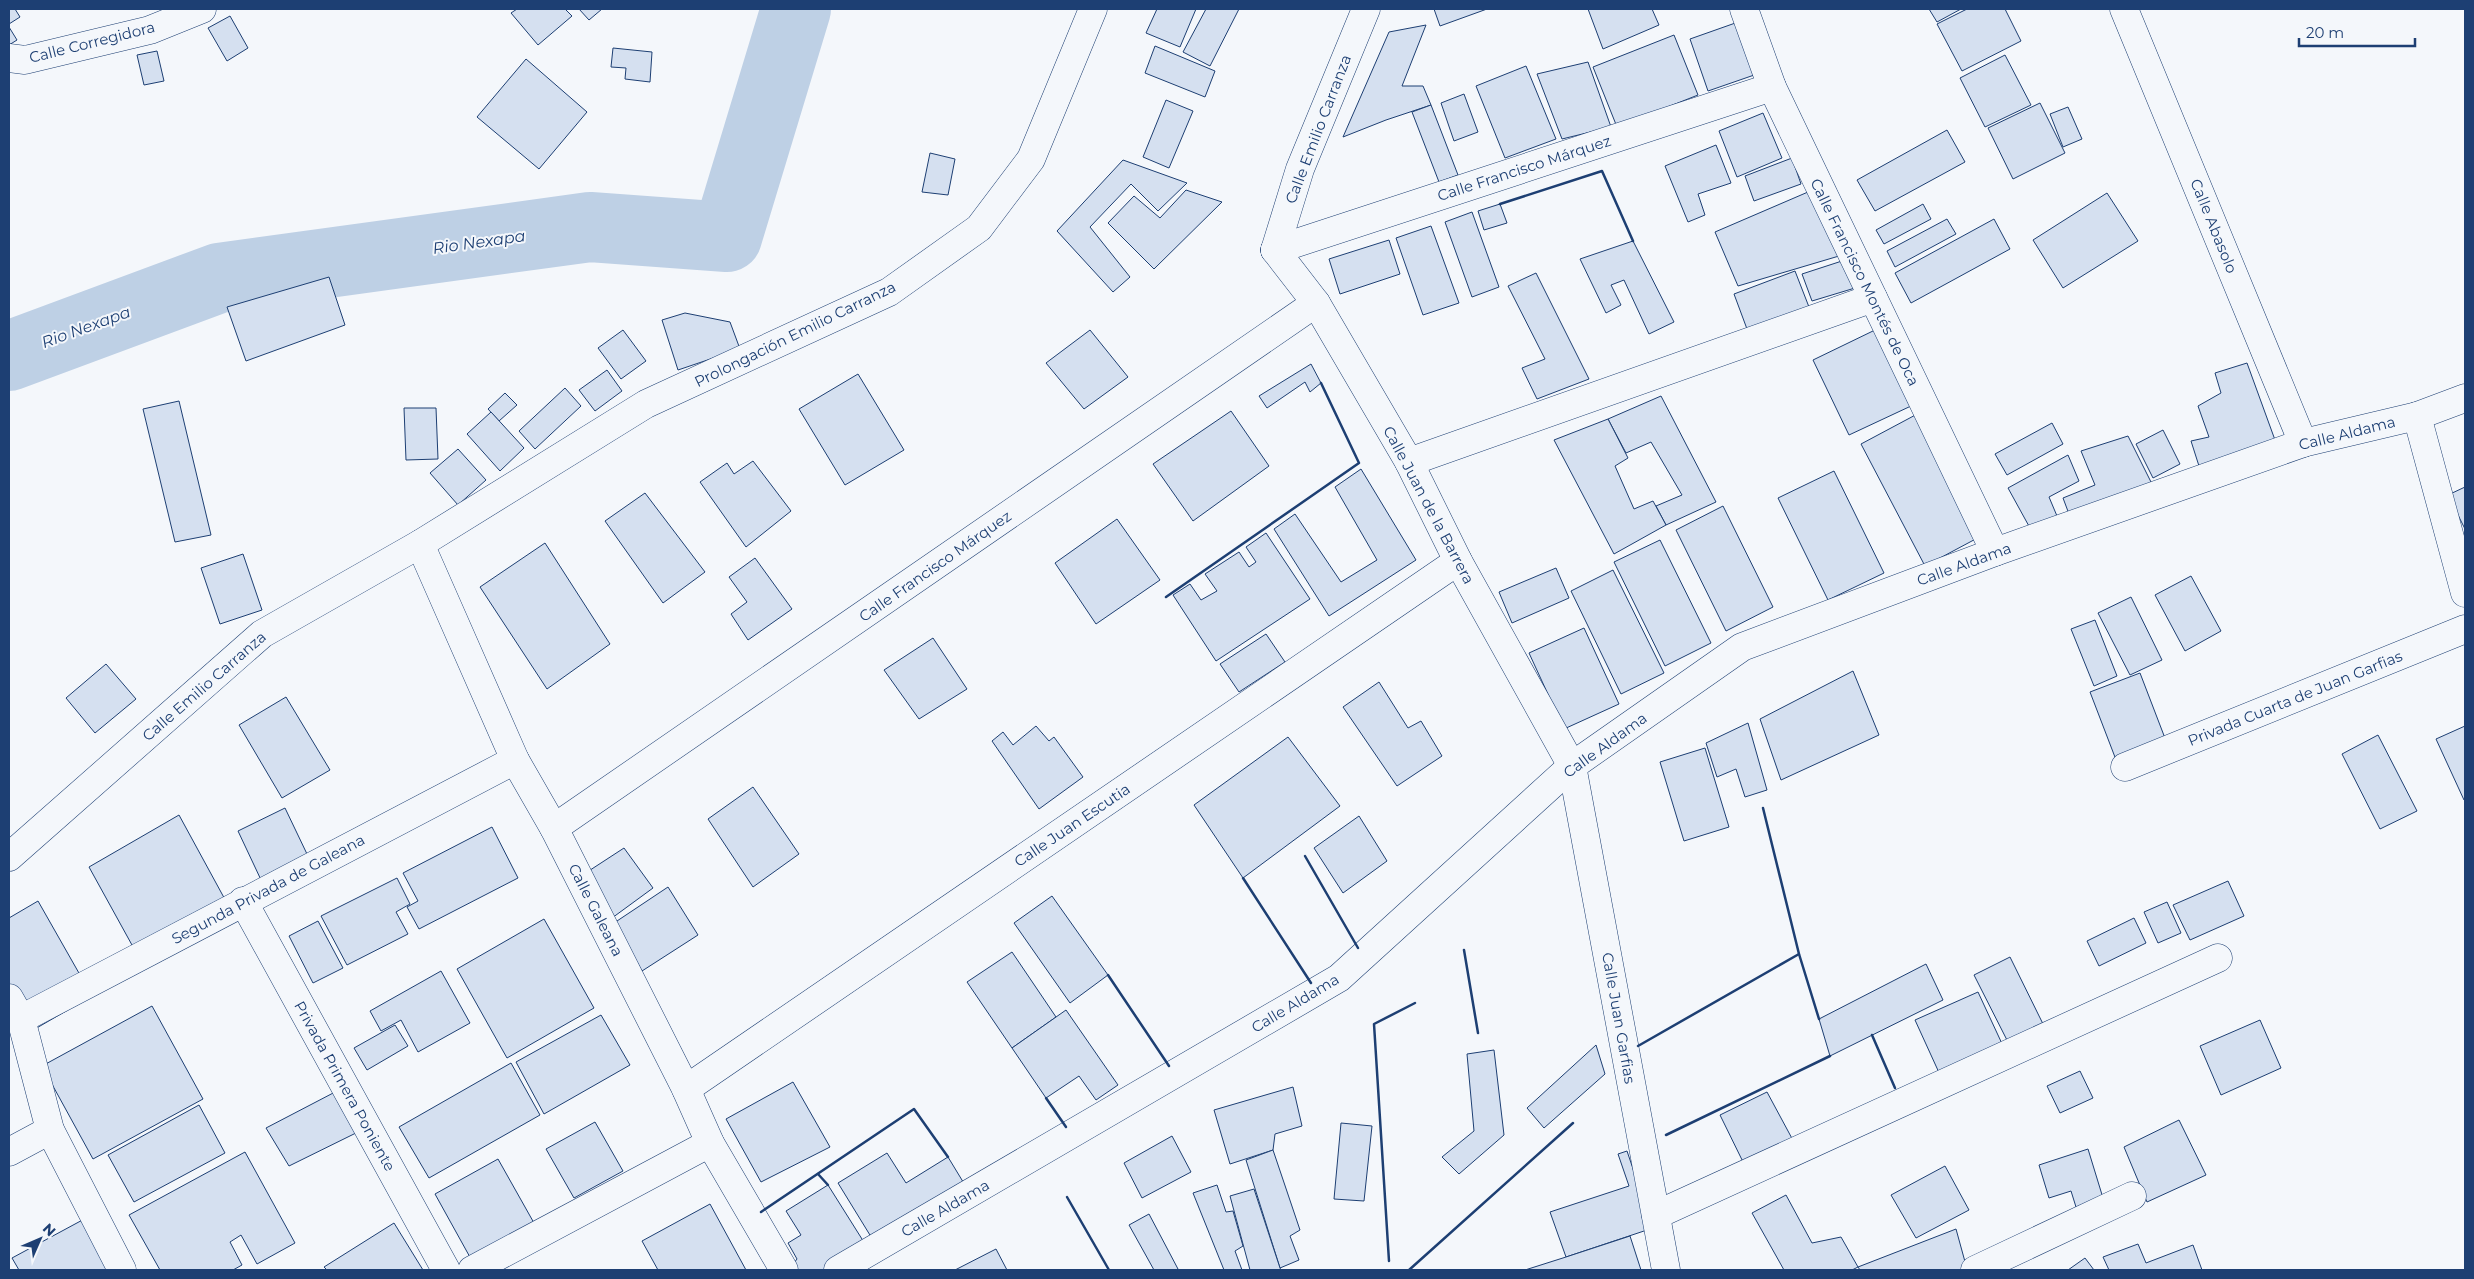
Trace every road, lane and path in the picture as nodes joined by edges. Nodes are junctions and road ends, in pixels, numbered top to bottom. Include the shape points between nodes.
1 (202, 9) edge
2 (1093, 9) edge
3 (1366, 9) edge
4 (1744, 9) edge
5 (2124, 9) edge
6 (9, 58) edge
7 (1772, 87) junction
8 (1275, 250) junction
9 (1873, 298) junction
10 (1316, 304) junction
11 (2465, 398) edge
12 (2417, 416) junction
13 (2303, 443) junction
14 (1409, 462) junction
15 (420, 544) junction
16 (1995, 552) junction
17 (1458, 561) junction
18 (2465, 593) edge
19 (2465, 629) edge
20 (515, 760) junction
21 (1572, 766) junction
22 (2125, 767) dead end
23 (554, 828) junction
24 (9, 857) edge
25 (243, 901) junction
26 (2218, 958) dead end
27 (15, 1008) edge
28 (686, 1089) junction
29 (50, 1130) junction
30 (710, 1143) junction
31 (9, 1152) edge
32 (2132, 1196) dead end
33 (1656, 1215) junction
34 (122, 1270) edge
35 (446, 1270) edge
36 (472, 1270) edge
37 (784, 1270) edge
38 (838, 1270) edge
39 (1666, 1270) edge
40 (1975, 1270) edge

1 - 6 street, Calle Corregidora via 150,30 26,60
2 - 15 street, Prolongación Emilio Carranza via 1031,159 979,228 889,292 646,404
3 - 8 street, Calle Emilio Carranza via 1300,169
4 - 7 street, Calle Francisco Montés de Oca
5 - 13 street, Calle Abasolo
7 - 8 street, Calle Francisco Márquez
7 - 9 street, Calle Francisco Montés de Oca
8 - 10 street, Calle Juan de la Barrera
9 - 14 street
9 - 16 street, Calle Francisco Montés de Oca
10 - 14 street, Calle Juan de la Barrera
10 - 23 street, Calle Francisco Márquez
11 - 12 street, Calle Aldama
12 - 13 street, Calle Aldama
12 - 18 street
13 - 16 street, Calle Aldama
14 - 17 street, Calle Juan de la Barrera
15 - 20 street, Calle Galeana
15 - 24 street, Calle Emilio Carranza via 262,634
16 - 21 street, Calle Aldama via 1742,647
17 - 21 street, Calle Juan de la Barrera
17 - 28 street, Calle Juan Escutia
19 - 22 street, Privada Cuarta de Juan Garfias
20 - 23 street, Calle Galeana
20 - 25 street, Segunda Privada de Galeana
21 - 33 street, Calle Juan Garfias
21 - 38 street, Calle Aldama via 1339,978
23 - 28 street, Calle Galeana
25 - 27 street, Segunda Privada de Galeana
25 - 35 street, Privada Primera Poniente
26 - 33 street
27 - 29 street
28 - 30 street, Calle Galeana
29 - 31 street
29 - 34 street
30 - 36 street
30 - 37 street, Calle Galeana
32 - 40 street
33 - 39 street, Calle Juan Garfias

